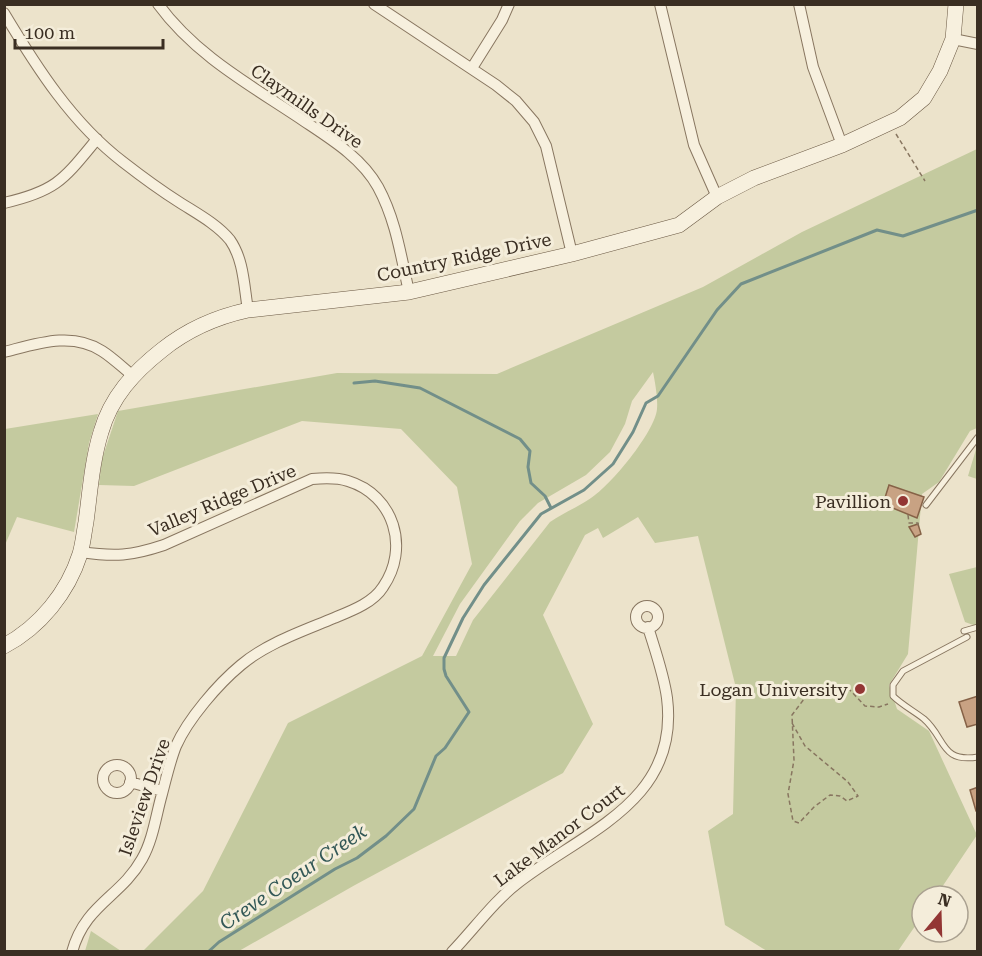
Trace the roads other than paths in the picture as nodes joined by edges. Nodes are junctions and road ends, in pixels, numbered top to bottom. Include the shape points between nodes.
1 (158, 4) edge
2 (374, 4) edge
3 (509, 4) edge
4 (660, 4) edge
5 (799, 4) edge
6 (956, 4) edge
7 (4, 14) edge
8 (8, 26) edge
9 (953, 39) junction
10 (978, 44) edge
11 (472, 68) junction
12 (97, 139) junction
13 (842, 145) junction
14 (717, 197) junction
15 (4, 203) edge
16 (572, 254) junction
17 (409, 292) junction
18 (248, 310) junction
19 (4, 352) edge
20 (132, 375) junction
21 (978, 437) edge
22 (926, 505) dead end
23 (393, 523) joint
24 (81, 552) junction
25 (648, 627) dead end
26 (978, 627) edge
27 (4, 646) edge
28 (978, 757) edge
29 (130, 782) dead end
30 (162, 791) junction
31 (72, 951) edge
32 (452, 951) edge

1 - 17 street, Claymills Drive via 206,55 327,136 365,169 378,186 395,228
2 - 11 street
3 - 11 street
4 - 14 street via 694,146
5 - 13 street via 813,66
6 - 9 street, Country Ridge Drive
7 - 8 street
8 - 12 street via 64,104
9 - 10 street
9 - 13 street, Country Ridge Drive via 924,98 900,118
11 - 16 street via 516,101 534,122 546,146
12 - 15 street via 55,186
12 - 18 street via 229,239 239,255
13 - 14 street, Country Ridge Drive via 754,178
14 - 16 street, Country Ridge Drive via 679,225
16 - 17 street, Country Ridge Drive
17 - 18 street, Country Ridge Drive
18 - 20 street, Country Ridge Drive via 194,328
19 - 20 street via 69,340 92,345
20 - 24 street, Country Ridge Drive via 101,432
21 - 22 lane
23 - 24 street, Valley Ridge Drive via 385,507 370,492 347,480 312,479 141,553 119,556
23 - 30 street, Isleview Drive via 397,550 383,588 367,603 278,642 242,663 189,724 176,746
24 - 27 street, Country Ridge Drive via 59,597 43,617
25 - 32 street, Lake Manor Court via 668,713 663,755 650,778 631,804 518,882
26 - 28 lane via 903,671 893,685 893,696 923,719 944,749 964,759
29 - 30 street
30 - 31 street, Isleview Drive via 143,858 124,883 87,918

